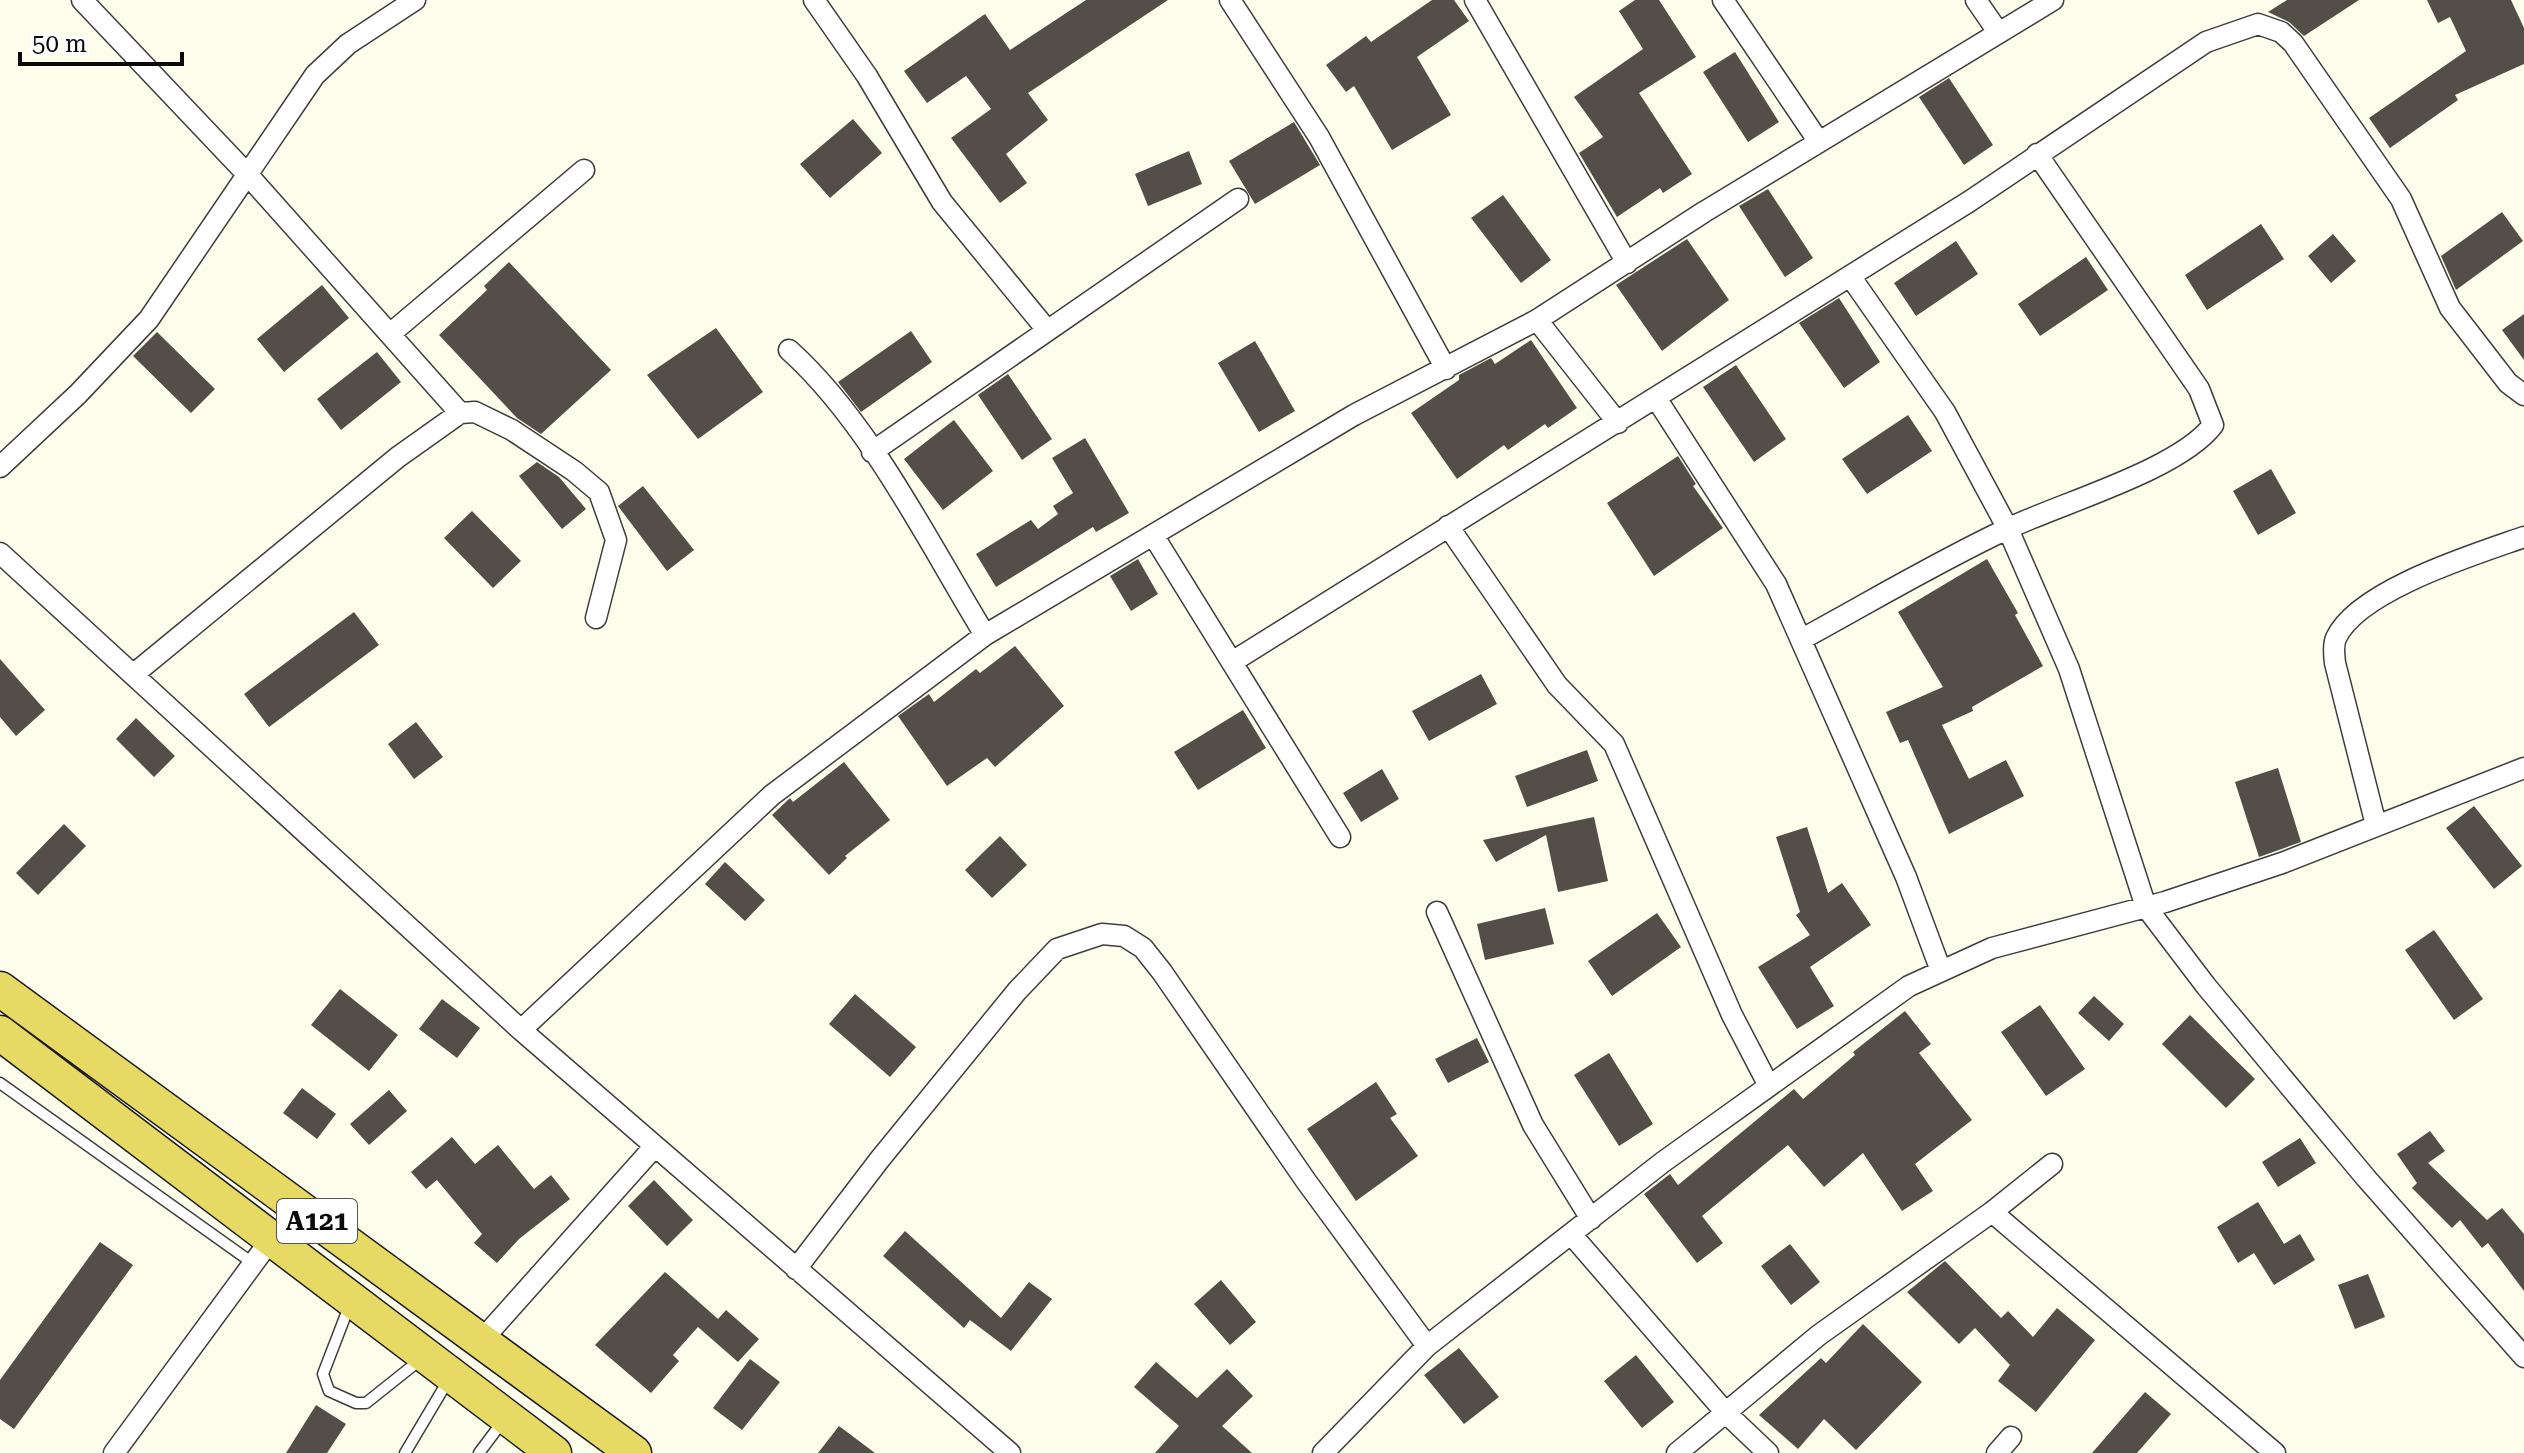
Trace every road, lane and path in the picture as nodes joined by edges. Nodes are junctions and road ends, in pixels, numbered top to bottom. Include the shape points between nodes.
1 (82, 0) edge
2 (415, 0) edge
3 (814, 0) edge
4 (1230, 0) edge
5 (1475, 0) edge
6 (1723, 0) edge
7 (1976, 0) edge
8 (2053, 0) edge
9 (388, 7) edge
10 (1998, 32) junction
11 (1819, 142) junction
12 (2037, 154) junction
13 (584, 170) dead end
14 (247, 174) junction
15 (1238, 199) dead end
16 (1627, 263) junction
17 (1850, 276) junction
18 (1537, 320) junction
19 (1047, 330) junction
20 (390, 334) junction
21 (789, 350) dead end
22 (1446, 369) junction
23 (2524, 395) edge
24 (1656, 398) junction
25 (460, 413) junction
26 (1618, 423) junction
27 (872, 452) junction
28 (0, 467) edge
29 (1448, 526) junction
30 (2008, 529) junction
31 (1153, 535) junction
32 (2524, 537) edge
33 (0, 553) edge
34 (596, 618) dead end
35 (985, 635) junction
36 (1802, 639) junction
37 (1232, 662) junction
38 (134, 674) junction
39 (2524, 768) edge
40 (2376, 825) junction
41 (1340, 837) dead end
42 (2146, 907) junction
43 (1437, 912) dead end
44 (1941, 971) junction
45 (0, 989) edge
46 (521, 1030) junction
47 (0, 1033) edge
48 (0, 1083) edge
49 (1769, 1086) junction
50 (655, 1146) junction
51 (2052, 1164) dead end
52 (1992, 1212) junction
53 (1591, 1219) junction
54 (1571, 1234) junction
55 (263, 1251) junction
56 (796, 1269) junction
57 (352, 1299) junction
58 (481, 1341) junction
59 (1427, 1346) junction
60 (2524, 1357) edge
61 (438, 1366) junction
62 (1726, 1413) junction
63 (506, 1417) junction
64 (2011, 1437) dead end
65 (114, 1453) edge
66 (405, 1453) edge
67 (479, 1453) edge
68 (554, 1453) edge
69 (634, 1453) edge
70 (1010, 1453) edge
71 (1323, 1453) edge
72 (1677, 1453) edge
73 (1768, 1453) edge
74 (1997, 1453) edge
75 (2275, 1453) edge

1 - 14 street
2 - 9 street
3 - 19 street via 867,76 942,202
4 - 22 street via 1319,137
5 - 16 street
6 - 11 street
7 - 10 street
8 - 10 street
9 - 14 street via 315,75
10 - 11 street
11 - 16 street
12 - 17 street
12 - 23 street via 2206,42 2249,25 2281,32 2401,199 2450,308 2508,383
12 - 30 street via 2199,389 2213,425 2201,441 2121,482
13 - 20 street
14 - 20 street
14 - 28 street via 149,319
15 - 19 street
16 - 18 street
17 - 24 street
17 - 30 street via 1945,412
18 - 22 street
18 - 26 street
19 - 27 street
20 - 25 street
21 - 27 street via 824,381
22 - 31 street via 1354,415
24 - 26 street
24 - 36 street via 1776,584
25 - 34 street via 475,412 512,430 599,492 616,540
25 - 38 street via 398,457
26 - 29 street
27 - 35 street
29 - 37 street
29 - 49 street via 1557,685 1614,744 1732,1015
30 - 36 street
30 - 42 street via 2069,669
31 - 35 street
31 - 37 street
32 - 40 street via 2418,575 2349,619 2334,641
33 - 38 street
35 - 46 street via 772,795
36 - 44 street via 1906,877
37 - 41 street
38 - 46 street
39 - 40 street
40 - 42 street via 2282,863
42 - 44 street via 1992,948
42 - 60 street via 2366,1178
43 - 53 street via 1533,1125
44 - 49 street via 1909,986
45 - 58 highway, A121
46 - 50 street
47 - 55 highway, A121
48 - 55 lane
49 - 53 street
50 - 56 street
50 - 58 street
51 - 52 street
52 - 62 street via 1819,1335
52 - 75 street
53 - 54 street
54 - 59 street
54 - 62 street
55 - 57 highway, A121
55 - 65 street
56 - 59 street via 1017,991 1057,949 1102,934 1124,936 1143,948 1162,972
56 - 70 street
57 - 61 highway, A121
57 - 61 lane via 323,1374 329,1391 366,1403
58 - 69 highway, A121
59 - 71 street
61 - 63 highway, A121
61 - 66 lane
62 - 72 street
62 - 73 street
63 - 67 lane
63 - 68 highway, A121
64 - 74 street

